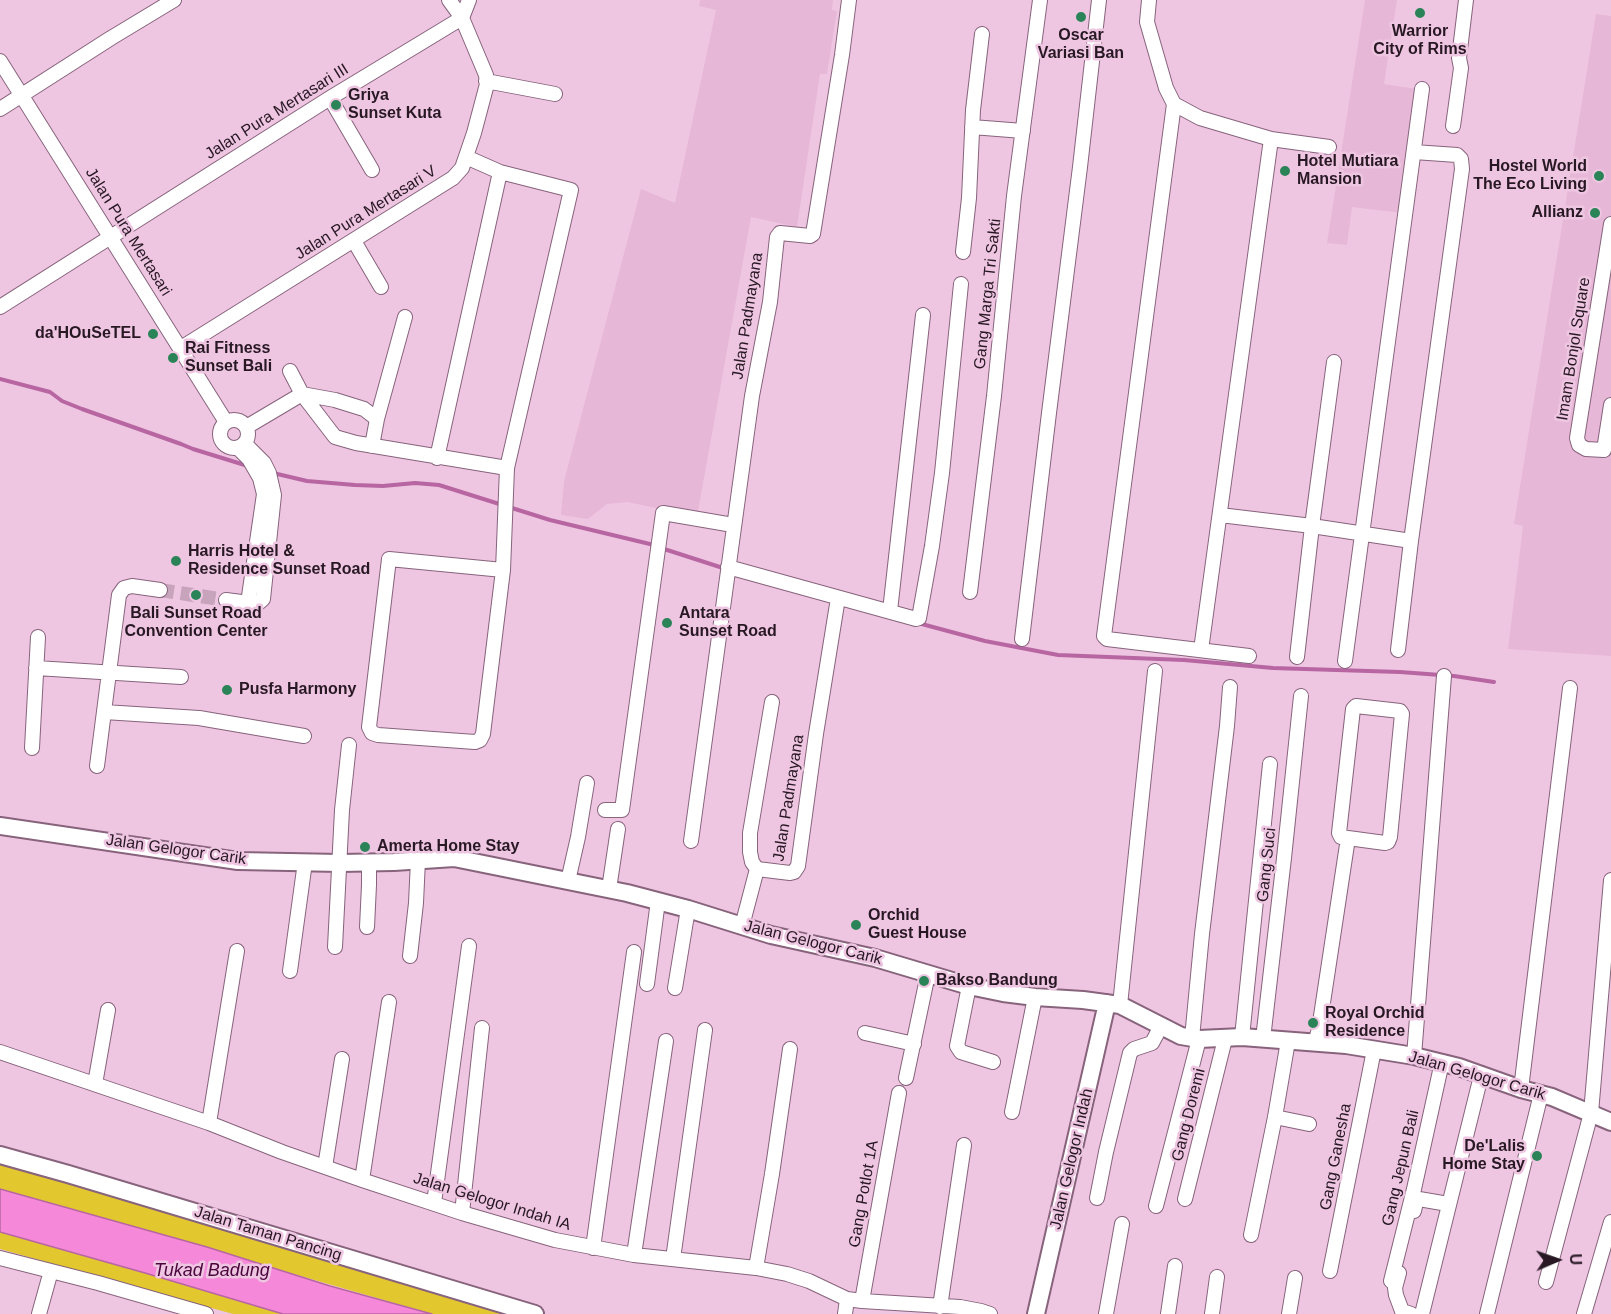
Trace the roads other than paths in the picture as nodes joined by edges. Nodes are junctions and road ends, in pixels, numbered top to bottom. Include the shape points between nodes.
1 (174, 0) edge
2 (449, 0) edge
3 (469, 0) edge
4 (849, 0) edge
5 (1040, 0) edge
6 (1099, 0) edge
7 (1149, 0) edge
8 (1466, 0) edge
9 (462, 18) junction
10 (982, 34) dead end
11 (0, 61) edge
12 (486, 81) junction
13 (1422, 89) dead end
14 (555, 94) dead end
15 (22, 96) junction
16 (330, 98) junction
17 (1174, 104) junction
18 (0, 109) edge
19 (1453, 126) dead end
20 (972, 127) junction
21 (1023, 131) junction
22 (1271, 139) junction
23 (1329, 147) dead end
24 (1414, 152) junction
25 (466, 157) junction
26 (372, 170) dead end
27 (500, 172) junction
28 (1611, 224) edge
29 (110, 236) junction
30 (354, 241) junction
31 (963, 252) dead end
32 (961, 284) dead end
33 (381, 287) dead end
34 (0, 307) edge
35 (922, 315) dead end
36 (405, 317) dead end
37 (181, 348) junction
38 (1334, 362) dead end
39 (290, 371) dead end
40 (303, 394) junction
41 (1611, 405) edge
42 (376, 419) junction
43 (226, 422) junction
44 (248, 426) junction
45 (242, 446) junction
46 (372, 446) junction
47 (437, 458) junction
48 (507, 468) junction
49 (1220, 515) junction
50 (734, 525) junction
51 (1312, 526) junction
52 (1363, 533) junction
53 (1411, 540) junction
54 (728, 567) junction
55 (503, 570) junction
56 (160, 590) tunnel mouth
57 (970, 592) dead end
58 (838, 598) junction
59 (226, 600) tunnel mouth
60 (890, 611) junction
61 (38, 637) dead end
62 (1023, 639) dead end
63 (1201, 650) junction
64 (1398, 650) dead end
65 (1249, 656) dead end
66 (1297, 657) dead end
67 (1345, 661) dead end
68 (36, 668) junction
69 (1155, 670) dead end
70 (110, 672) junction
71 (1444, 676) dead end
72 (181, 677) dead end
73 (1230, 687) dead end
74 (1570, 688) dead end
75 (1301, 696) dead end
76 (772, 702) dead end
77 (104, 712) junction
78 (304, 736) dead end
79 (349, 745) dead end
80 (32, 748) dead end
81 (1270, 765) dead end
82 (97, 766) dead end
83 (587, 783) dead end
84 (605, 810) dead end
85 (0, 826) edge
86 (618, 829) dead end
87 (1348, 838) junction
88 (691, 841) dead end
89 (418, 860) junction
90 (305, 862) junction
91 (369, 862) junction
92 (340, 863) junction
93 (757, 869) junction
94 (1611, 880) edge
95 (568, 881) junction
96 (609, 889) junction
97 (658, 901) junction
98 (688, 909) junction
99 (742, 926) junction
100 (367, 927) dead end
101 (469, 946) dead end
102 (335, 947) dead end
103 (237, 951) dead end
104 (634, 952) dead end
105 (410, 956) dead end
106 (290, 971) dead end
107 (928, 974) junction
108 (647, 984) dead end
109 (969, 986) junction
110 (675, 988) dead end
111 (1035, 997) junction
112 (388, 1002) dead end
113 (1114, 1004) junction
114 (108, 1010) dead end
115 (1161, 1026) junction
116 (482, 1028) dead end
117 (705, 1030) dead end
118 (865, 1033) dead end
119 (1196, 1038) junction
120 (1233, 1038) junction
121 (1263, 1039) junction
122 (666, 1041) dead end
123 (1288, 1041) junction
124 (1315, 1043) junction
125 (914, 1044) junction
126 (474, 1045) dead end
127 (790, 1048) dead end
128 (1374, 1050) junction
129 (0, 1052) edge
130 (1414, 1056) junction
131 (342, 1059) dead end
132 (993, 1062) dead end
133 (1442, 1062) junction
134 (1481, 1076) junction
135 (906, 1078) dead end
136 (95, 1084) junction
137 (1521, 1089) junction
138 (899, 1093) dead end
139 (1541, 1094) junction
140 (1012, 1112) dead end
141 (1591, 1113) junction
142 (1275, 1117) junction
143 (1611, 1122) edge
144 (209, 1123) junction
145 (1309, 1124) dead end
146 (964, 1145) dead end
147 (0, 1155) edge
148 (325, 1167) junction
149 (362, 1180) junction
150 (1097, 1198) dead end
151 (1185, 1198) dead end
152 (434, 1203) junction
153 (1448, 1204) junction
154 (1156, 1206) dead end
155 (460, 1212) junction
156 (1611, 1222) edge
157 (1122, 1224) dead end
158 (1251, 1235) dead end
159 (593, 1248) junction
160 (634, 1255) junction
161 (0, 1258) edge
162 (673, 1259) junction
163 (1175, 1266) dead end
164 (756, 1268) junction
165 (51, 1271) junction
166 (1330, 1271) dead end
167 (1217, 1277) dead end
168 (1295, 1278) dead end
169 (1391, 1281) dead end
170 (1546, 1282) dead end
171 (847, 1299) junction
172 (862, 1301) junction
173 (940, 1307) junction
174 (984, 1313) edge
175 (39, 1314) edge
176 (206, 1314) edge
177 (535, 1314) edge
178 (845, 1314) edge
179 (1036, 1314) edge
180 (1106, 1314) edge
181 (1168, 1314) edge
182 (1212, 1314) edge
183 (1289, 1314) edge
184 (1411, 1314) edge
185 (1422, 1314) edge
186 (1487, 1314) edge
187 (1584, 1314) edge

1 - 15 street
2 - 9 street, Jalan Pura Mertasari V
3 - 9 street
4 - 50 street, Jalan Padmayana via 813,234 778,235
5 - 21 street, Gang Marga Tri Sakti
6 - 62 street
7 - 17 street via 1147,22 1155,56
8 - 19 street
9 - 12 street, Jalan Pura Mertasari V
9 - 16 street, Jalan Pura Mertasari III
10 - 20 street
11 - 15 street, Jalan Pura Mertasari
12 - 14 street
12 - 25 street, Jalan Pura Mertasari V
13 - 24 street
15 - 18 street
15 - 29 street, Jalan Pura Mertasari
16 - 26 street
16 - 29 street, Jalan Pura Mertasari III
17 - 22 street via 1200,118
17 - 63 street via 1103,632 1107,639
20 - 21 street
20 - 31 street
21 - 57 street, Gang Marga Tri Sakti
22 - 23 street
22 - 49 street
24 - 52 street
24 - 53 street via 1456,155 1461,159 1462,169
25 - 27 street
25 - 30 street, Jalan Pura Mertasari V via 453,178
27 - 47 street
27 - 48 street via 571,190
28 - 41 street, Imam Bonjol Square via 1579,445 1604,450
29 - 34 street, Jalan Pura Mertasari III
29 - 37 street, Jalan Pura Mertasari
30 - 33 street
30 - 37 street, Jalan Pura Mertasari V
32 - 60 street via 942,473 919,618
35 - 60 street
36 - 42 street
37 - 43 street, Jalan Pura Mertasari
38 - 51 street
39 - 40 street
40 - 42 street via 364,408
40 - 44 street
40 - 46 street via 335,437
42 - 46 street
43 - 44 street via 232,419
43 - 45 street via 219,435 224,445
44 - 45 street
45 - 59 street via 264,463 273,495 263,598 257,603
46 - 47 street
47 - 48 street
48 - 55 street
49 - 51 street
49 - 63 street
50 - 54 street, Jalan Padmayana
50 - 84 street via 663,513 622,810
51 - 52 street
51 - 66 street
52 - 53 street
52 - 67 street
53 - 64 street
54 - 58 street
54 - 88 street, Jalan Padmayana
55 - 55 street via 480,740 372,733 369,728 389,559
56 - 70 street via 132,586 124,588 119,596
58 - 60 street
58 - 93 street, Jalan Padmayana via 798,866 790,873
61 - 68 street
63 - 65 street
68 - 70 street
68 - 80 street
69 - 113 street
70 - 72 street
70 - 77 street
71 - 130 street
73 - 119 street via 1202,933
74 - 137 street
75 - 121 street, Gang Suci
76 - 93 street via 750,833 750,852
77 - 78 street via 199,718
77 - 82 street
79 - 92 street
81 - 120 street, Gang Doremi
83 - 95 street
85 - 90 street, Jalan Gelogor Carik via 238,861
86 - 96 street
87 - 87 street via 1341,837 1339,832 1353,709 1360,706 1400,711 1390,837 1386,843
87 - 124 street
89 - 91 street, Jalan Gelogor Carik
89 - 95 street, Jalan Gelogor Carik via 454,858
89 - 105 street
90 - 92 street, Jalan Gelogor Carik
90 - 106 street
91 - 92 street, Jalan Gelogor Carik
91 - 100 street
92 - 102 street
93 - 99 street, Jalan Padmayana
94 - 141 street
95 - 96 street, Jalan Gelogor Carik
96 - 97 street, Jalan Gelogor Carik
97 - 98 street, Jalan Gelogor Carik
97 - 108 street
98 - 99 street, Jalan Gelogor Carik
98 - 110 street
99 - 107 street, Jalan Gelogor Carik
101 - 152 street
103 - 144 street
104 - 159 street
107 - 109 street, Jalan Gelogor Carik
107 - 125 street
109 - 111 street, Jalan Gelogor Carik
109 - 132 street via 957,1046 961,1052
111 - 113 street, Jalan Gelogor Carik
111 - 140 street
112 - 149 street
113 - 115 street, Jalan Gelogor Carik
113 - 179 street, Jalan Gelogor Indah
114 - 136 street
115 - 119 street, Jalan Gelogor Carik
115 - 150 street via 1152,1043 1131,1053
116 - 155 street
117 - 162 street
118 - 125 street
119 - 120 street, Jalan Gelogor Carik
119 - 154 street
120 - 121 street, Jalan Gelogor Carik
120 - 151 street, Gang Doremi
121 - 123 street, Jalan Gelogor Carik
122 - 160 street
123 - 124 street, Jalan Gelogor Carik
123 - 142 street
124 - 128 street, Jalan Gelogor Carik
125 - 135 street
126 - 155 street
127 - 164 street
128 - 130 street, Jalan Gelogor Carik
128 - 166 street, Gang Ganesha
129 - 136 street, Jalan Gelogor Indah IA
130 - 133 street, Jalan Gelogor Carik
131 - 148 street
133 - 134 street, Jalan Gelogor Carik
133 - 169 street, Gang Jepun Bali
134 - 137 street, Jalan Gelogor Carik
134 - 153 street
136 - 144 street, Jalan Gelogor Indah IA
137 - 139 street, Jalan Gelogor Carik
138 - 172 street, Gang Potlot 1A
139 - 141 street, Jalan Gelogor Carik
139 - 186 street
141 - 143 street, Jalan Gelogor Carik
141 - 170 street
142 - 145 street
142 - 158 street
144 - 148 street, Jalan Gelogor Indah IA
146 - 173 street
147 - 177 street, Jalan Taman Pancing
148 - 149 street, Jalan Gelogor Indah IA
149 - 152 street, Jalan Gelogor Indah IA
152 - 155 street, Jalan Gelogor Indah IA
153 - 184 street via 1423,1199 1416,1202 1395,1288 1402,1311
153 - 185 street
155 - 159 street, Jalan Gelogor Indah IA
156 - 187 street
157 - 180 street
159 - 160 street, Jalan Gelogor Indah IA
160 - 162 street, Jalan Gelogor Indah IA
161 - 165 street
162 - 164 street, Jalan Gelogor Indah IA
163 - 181 street
164 - 171 street, Jalan Gelogor Indah IA via 808,1281
165 - 175 street
165 - 176 street
167 - 182 street
168 - 183 street
171 - 172 street, Jalan Gelogor Indah IA
171 - 178 street
172 - 173 street, Jalan Gelogor Indah IA
173 - 174 street, Jalan Gelogor Indah IA

